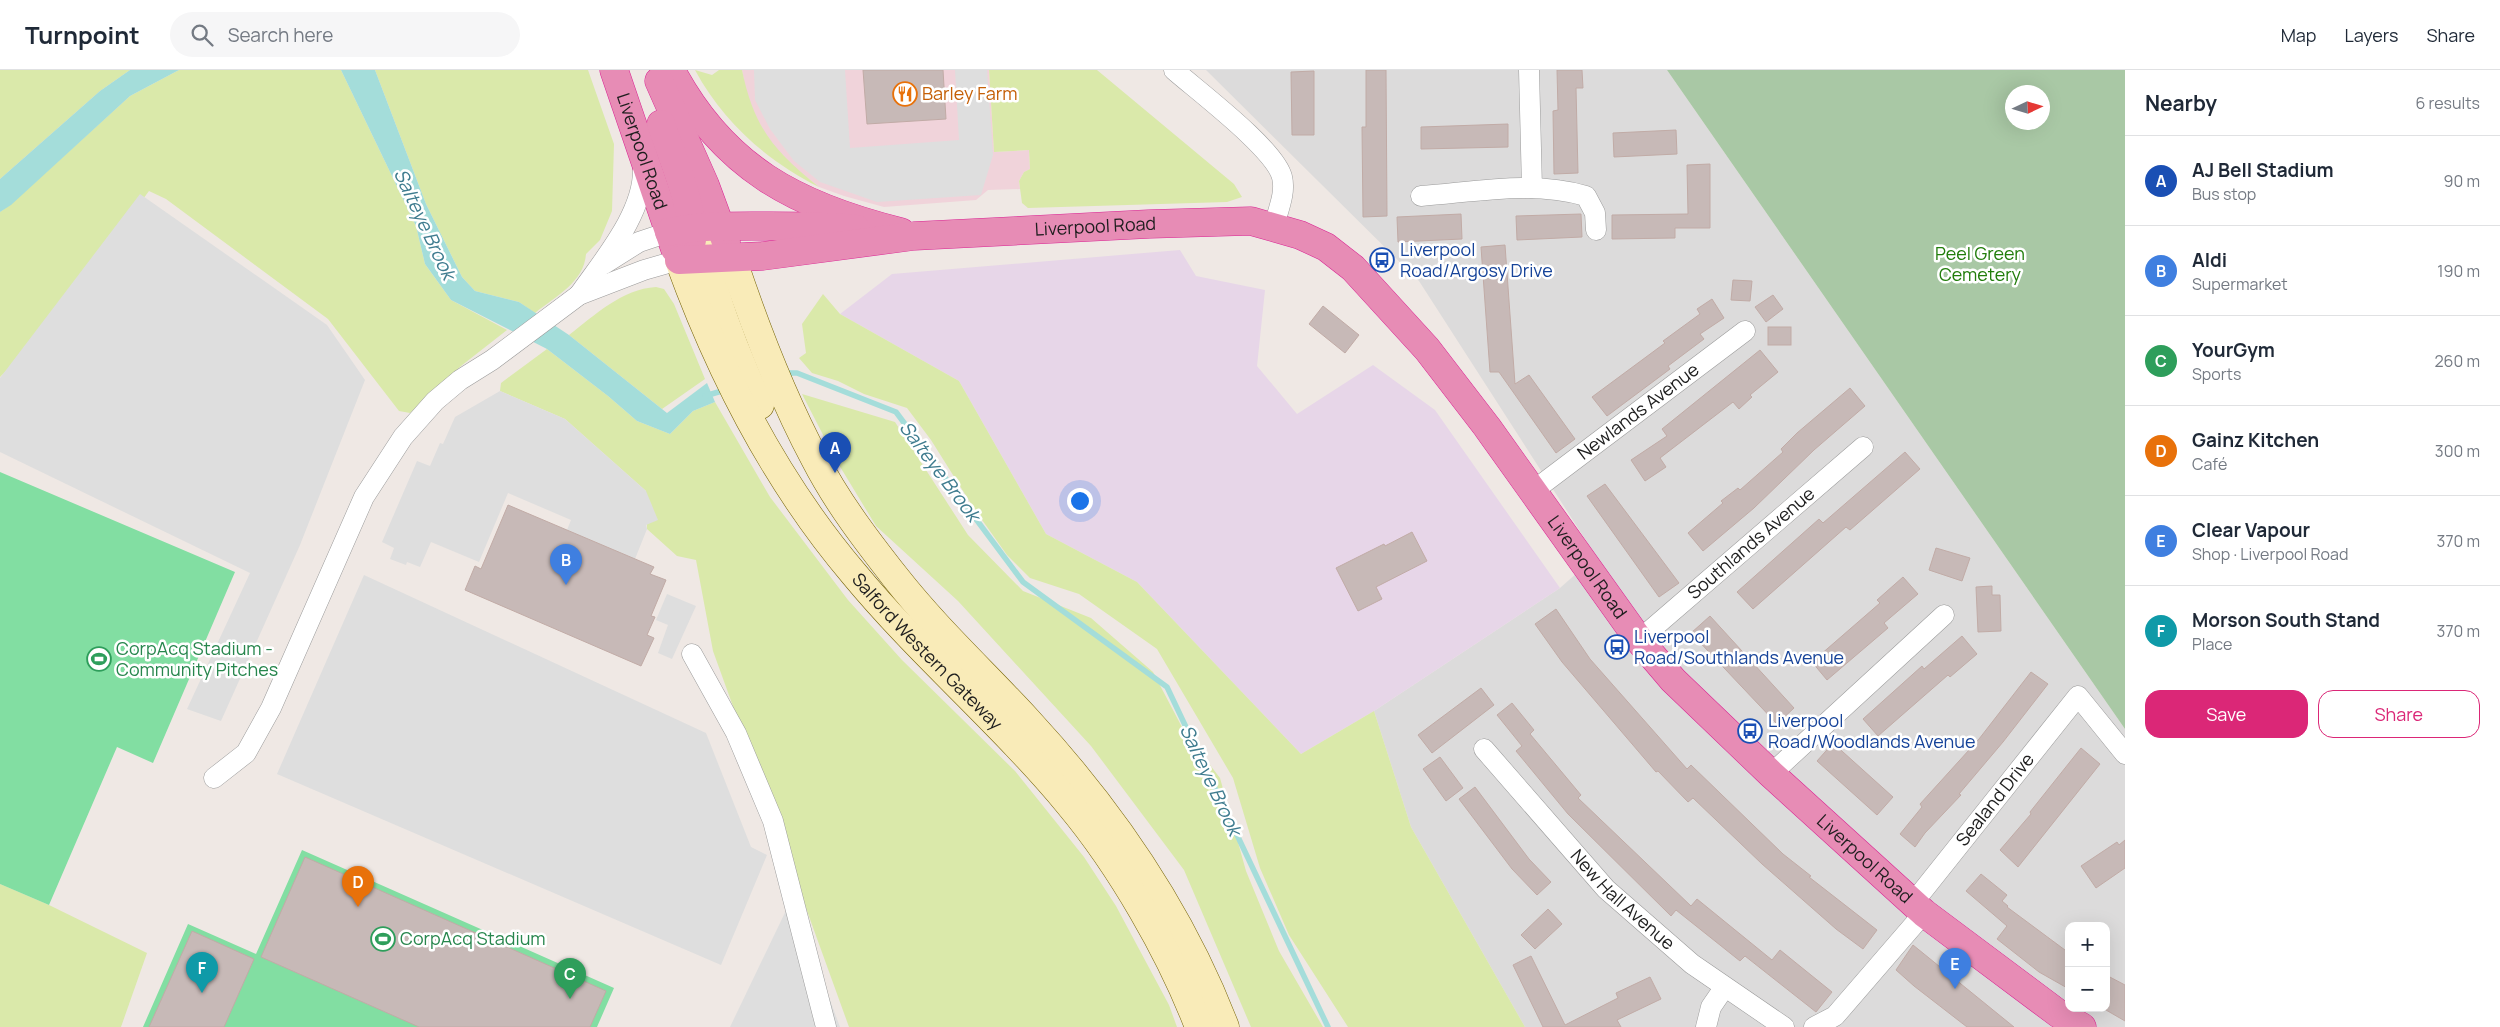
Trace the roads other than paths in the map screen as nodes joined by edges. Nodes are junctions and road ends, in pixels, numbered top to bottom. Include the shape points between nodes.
1 (614, 70) edge
2 (647, 70) edge
3 (654, 70) edge
4 (671, 70) edge
5 (1174, 70) edge
6 (1529, 70) edge
7 (641, 147) junction
8 (1532, 188) junction
9 (1421, 196) dead end
10 (721, 226) junction
11 (1274, 226) junction
12 (681, 230) junction
13 (1596, 230) dead end
14 (914, 236) junction
15 (692, 258) junction
16 (732, 258) junction
17 (598, 268) junction
18 (580, 295) junction
19 (1745, 331) dead end
20 (744, 362) junction
21 (1863, 447) dead end
22 (1534, 491) junction
23 (1944, 615) dead end
24 (1639, 640) junction
25 (692, 654) dead end
26 (1484, 749) dead end
27 (2125, 754) edge
28 (1771, 774) junction
29 (214, 778) dead end
30 (1919, 908) junction
31 (1724, 988) junction
32 (826, 1027) edge
33 (1198, 1027) edge
34 (1226, 1027) edge
35 (1706, 1027) edge
36 (1784, 1027) edge
37 (1814, 1027) edge
38 (2082, 1027) edge

1 - 7 highway, Liverpool Road
2 - 12 highway via 653,99 684,192
3 - 10 highway
4 - 14 highway via 704,124 724,146 756,172 792,194 832,212
5 - 11 street via 1278,166 1283,188
6 - 8 street
7 - 12 highway, Liverpool Road
7 - 17 street via 643,182 637,204
8 - 9 street
8 - 13 street via 1567,190 1586,196 1595,213
10 - 12 highway, Liverpool Road
10 - 14 highway, Liverpool Road via 832,226
10 - 15 street via 708,234 704,248
10 - 16 highway
11 - 14 highway, Liverpool Road via 1252,222 1148,224
11 - 22 highway, Liverpool Road via 1326,247 1353,268 1428,349
12 - 15 highway, Liverpool Road
12 - 17 street via 639,242
14 - 16 highway, Liverpool Road
15 - 16 highway, Liverpool Road
15 - 18 street via 644,270
15 - 20 street, Salford Western Gateway
16 - 20 street, Salford Western Gateway
17 - 18 street
18 - 29 street via 460,380 435,401 403,437 364,497 270,708 246,754
19 - 22 street, Newlands Avenue
20 - 33 street, Salford Western Gateway via 750,403 775,465 809,517 895,623 1011,740 1070,805 1103,850 1165,950
20 - 34 street, Salford Western Gateway via 784,396 835,494 897,579 1083,785 1133,850 1176,921
21 - 24 street, Southlands Avenue
22 - 24 highway, Liverpool Road
23 - 28 street
24 - 28 highway, Liverpool Road via 1679,686
25 - 32 street via 736,733 773,822
26 - 31 street, New Hall Avenue via 1606,889
27 - 30 street, Sealand Drive via 2078,696
28 - 30 highway, Liverpool Road
30 - 37 street via 1835,1016
30 - 38 highway, Liverpool Road via 2059,1014
31 - 35 street via 1711,1007
31 - 36 street, New Hall Avenue

